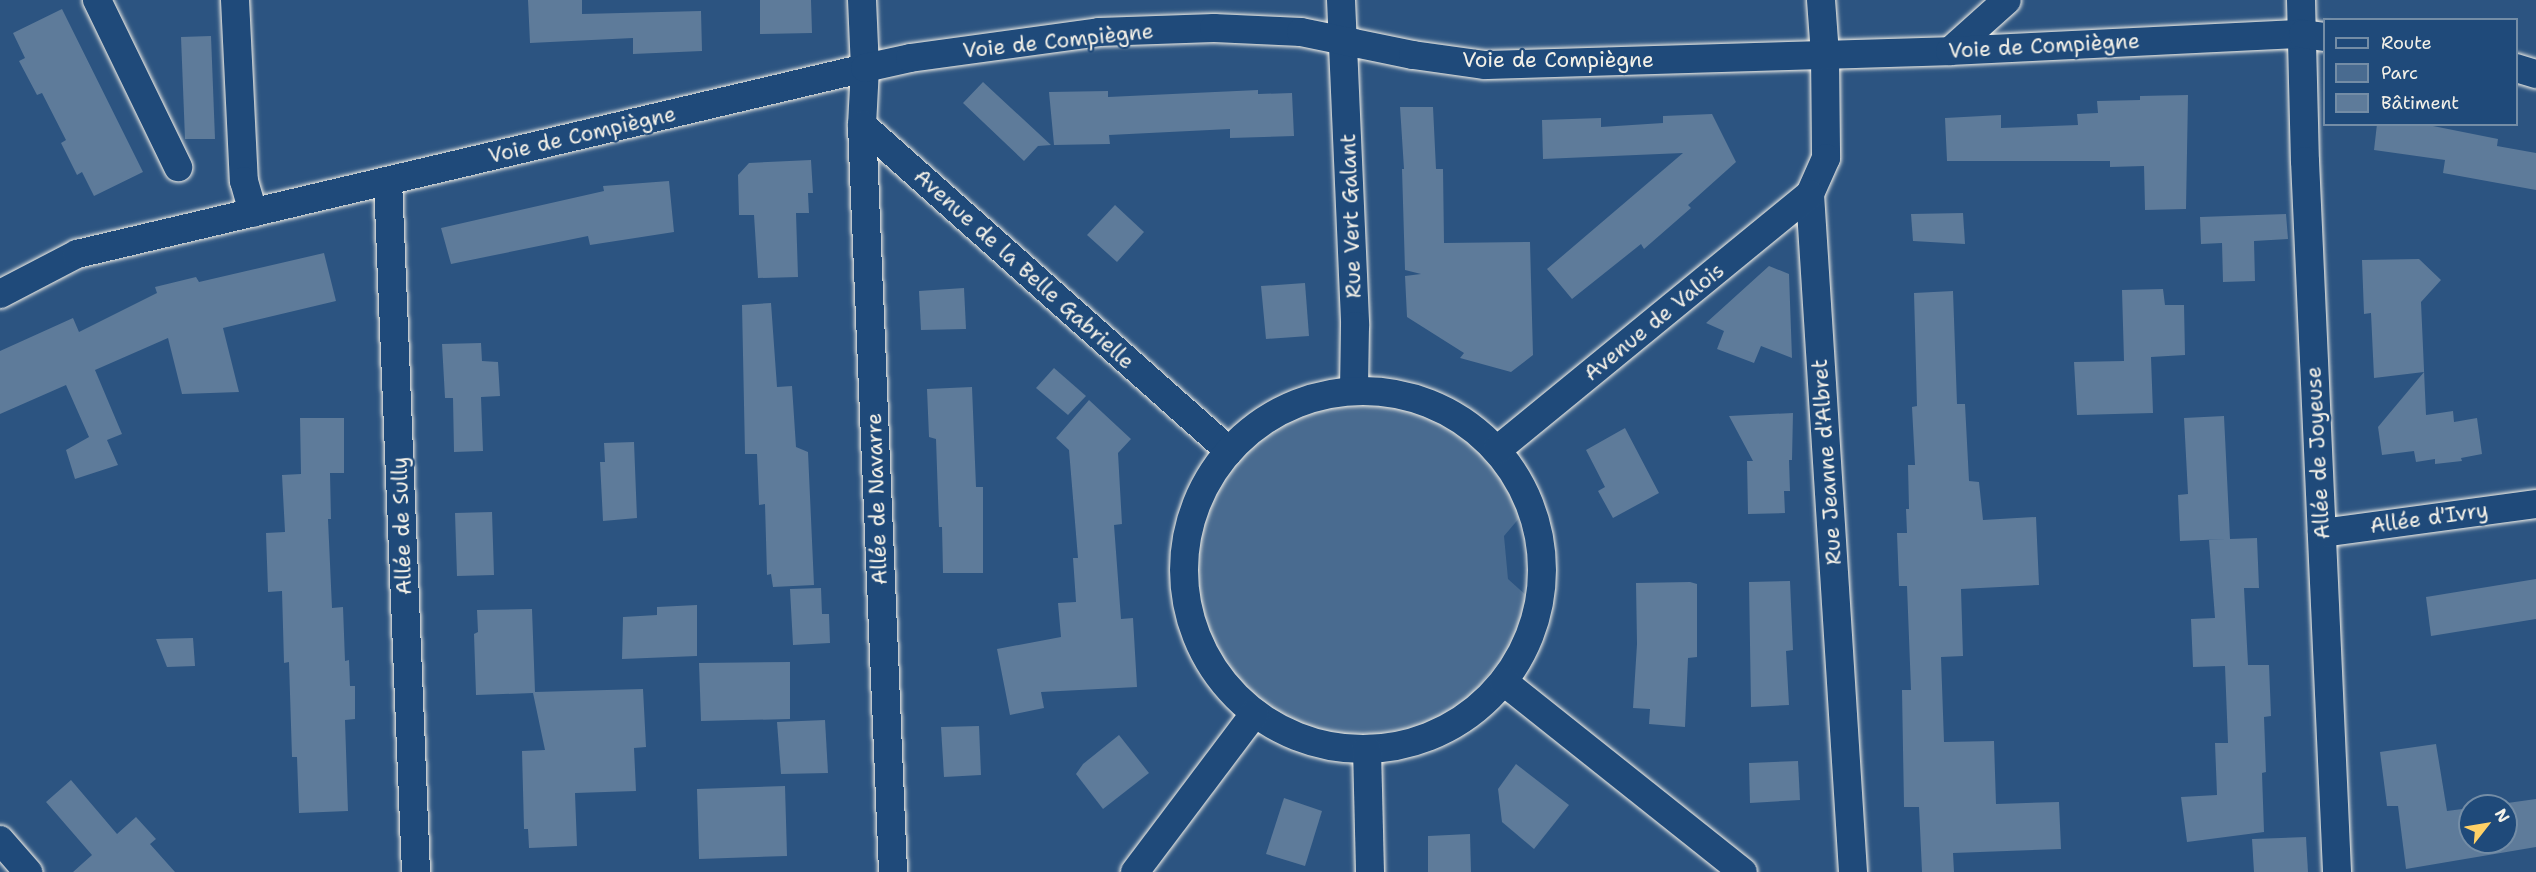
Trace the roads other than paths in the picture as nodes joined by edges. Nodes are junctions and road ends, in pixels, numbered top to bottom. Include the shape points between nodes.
1 (97, 0) edge
2 (235, 0) edge
3 (862, 0) edge
4 (1341, 0) edge
5 (1821, 0) edge
6 (2007, 0) edge
7 (2301, 0) edge
8 (2314, 36) edge
9 (1344, 42) junction
10 (1950, 51) junction
11 (1825, 55) junction
12 (865, 68) junction
13 (2518, 68) edge
14 (2536, 74) edge
15 (862, 125) junction
16 (178, 167) dead end
17 (388, 180) junction
18 (1810, 194) junction
19 (253, 213) junction
20 (0, 294) edge
21 (1354, 390) junction
22 (1497, 450) junction
23 (1229, 451) junction
24 (2536, 504) edge
25 (2322, 533) junction
26 (1504, 682) junction
27 (1255, 712) junction
28 (1367, 749) junction
29 (0, 840) edge
30 (28, 872) edge
31 (416, 872) edge
32 (893, 872) edge
33 (1135, 872) edge
34 (1370, 872) edge
35 (1743, 872) edge
36 (1853, 872) edge
37 (2337, 872) edge

1 - 16 street
2 - 19 street via 244,181
3 - 12 street
4 - 9 street, Rue Vert Galant
5 - 11 street, Rue Jeanne d'Albret
6 - 10 street
7 - 8 street, Allée de Joyeuse
8 - 10 street, Voie de Compiègne
8 - 25 street, Allée de Joyeuse via 2305,161
9 - 11 street, Voie de Compiègne via 1485,64
9 - 12 street, Voie de Compiègne via 1300,32 1225,28 1099,32 910,58
9 - 21 street, Rue Vert Galant
10 - 11 street, Voie de Compiègne
11 - 18 street, Rue Jeanne d'Albret via 1826,158
12 - 15 street
12 - 17 street, Voie de Compiègne
13 - 14 street
15 - 23 street, Avenue de la Belle Gabrielle
15 - 32 street, Allée de Navarre
17 - 19 street, Voie de Compiègne
17 - 31 street, Allée de Sully
18 - 22 street, Avenue de Valois
18 - 36 street, Rue Jeanne d'Albret
19 - 20 street, Voie de Compiègne via 77,254
21 - 22 street via 1380,391 1428,403 1472,427
21 - 23 street via 1298,402 1249,431
22 - 26 street via 1530,503 1543,564 1534,627
23 - 27 street via 1206,483 1195,508 1185,552 1185,588 1196,632 1211,664
24 - 25 street, Allée d'Ivry
25 - 37 street, Allée de Joyeuse
26 - 28 street via 1476,710 1452,726 1396,746
26 - 35 street
27 - 28 street via 1308,740
27 - 33 street
28 - 34 street
29 - 30 street

